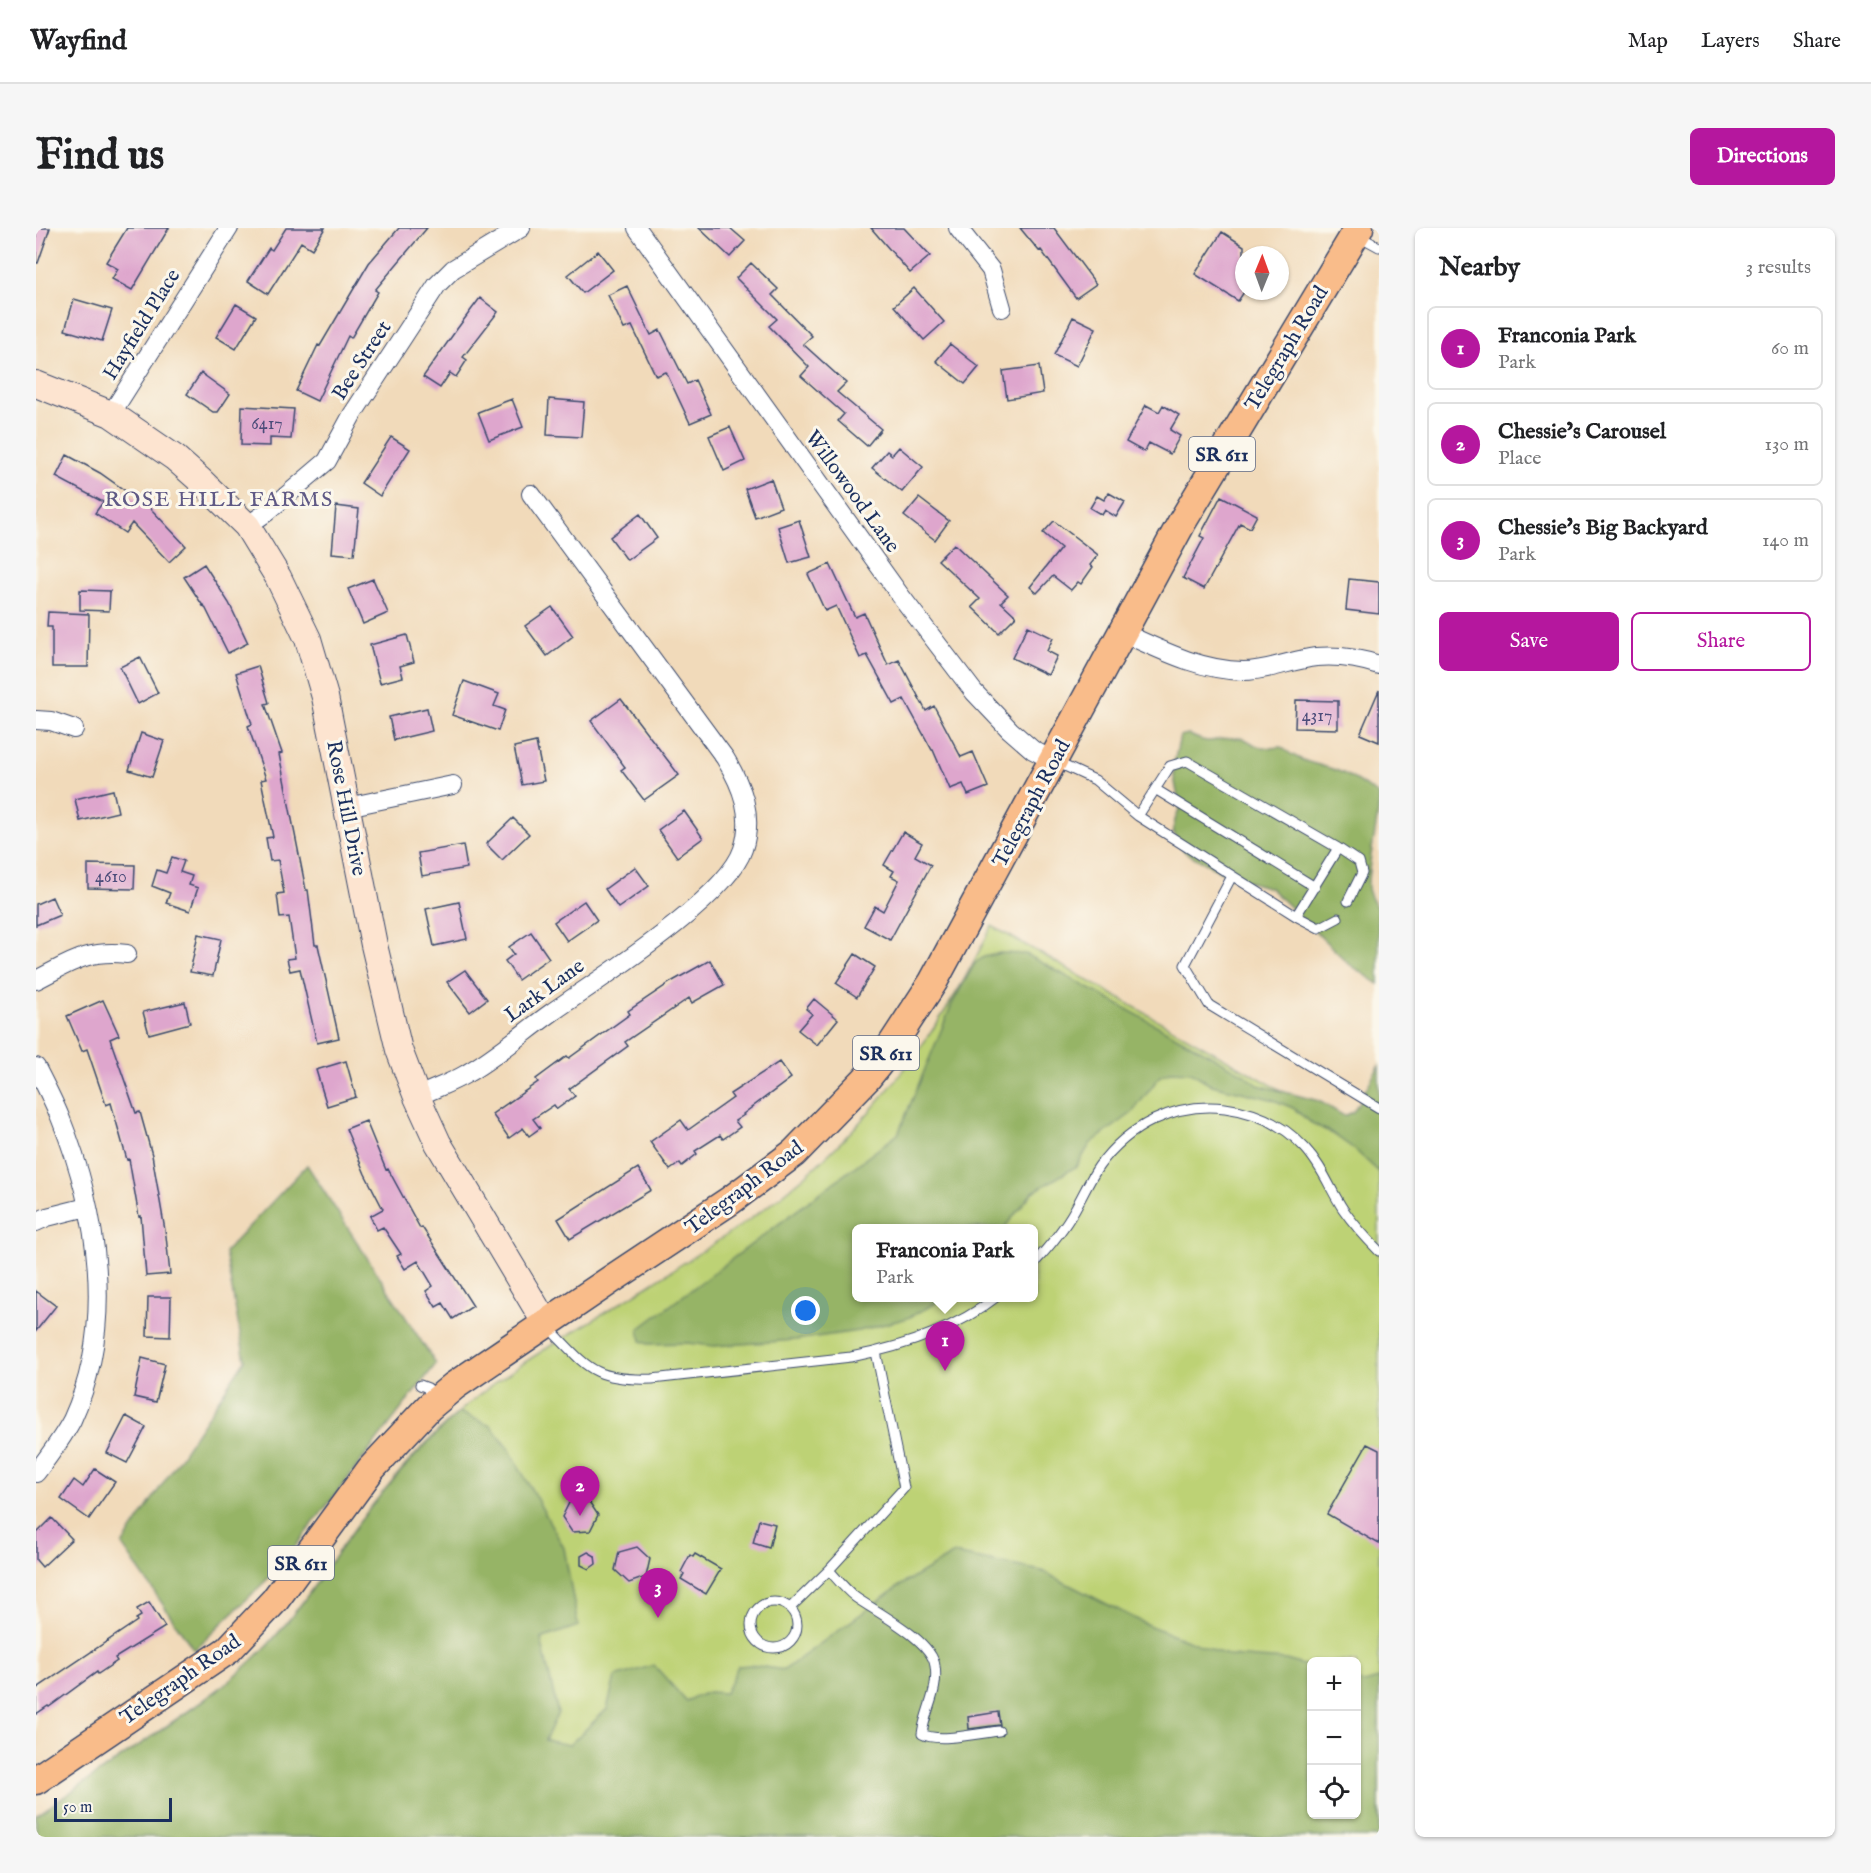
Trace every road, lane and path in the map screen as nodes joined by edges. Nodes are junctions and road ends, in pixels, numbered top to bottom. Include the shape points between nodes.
1 (229, 228) edge
2 (521, 228) edge
3 (637, 228) edge
4 (958, 228) edge
5 (1360, 234) edge
6 (1002, 308) dead end
7 (36, 384) edge
8 (111, 414) junction
9 (531, 494) dead end
10 (247, 526) junction
11 (1121, 632) junction
12 (1379, 665) edge
13 (36, 720) edge
14 (74, 729) dead end
15 (1054, 761) junction
16 (453, 785) dead end
17 (1155, 789) junction
18 (347, 807) junction
19 (1138, 816) junction
20 (1338, 848) junction
21 (1232, 876) junction
22 (1315, 887) junction
23 (1348, 901) dead end
24 (1296, 916) junction
25 (1338, 918) dead end
26 (127, 954) dead end
27 (36, 980) edge
28 (36, 1067) edge
29 (417, 1097) junction
30 (1379, 1108) edge
31 (87, 1207) junction
32 (36, 1222) edge
33 (1379, 1251) edge
34 (1038, 1258) edge
35 (989, 1302) edge
36 (546, 1324) junction
37 (876, 1352) junction
38 (36, 1473) edge
39 (829, 1570) junction
40 (790, 1608) junction
41 (999, 1731) dead end
42 (36, 1780) edge

1 - 8 street, Hayfield Place
2 - 10 street, Bee Street via 462,262 437,285 352,415 327,461
3 - 15 street, Willowood Lane via 974,692 1032,750
4 - 6 street via 992,270
5 - 11 main road, Telegraph Road / SR 611 via 1182,522
7 - 8 street, Rose Hill Drive
8 - 10 street, Rose Hill Drive via 175,458
9 - 29 street, Lark Lane via 725,758 744,797 747,833 737,863 692,910 466,1074
10 - 18 street, Rose Hill Drive via 308,639 325,697
11 - 12 street via 1219,669 1265,669 1314,657 1337,656
11 - 15 main road, Telegraph Road / SR 611
13 - 14 street
15 - 19 lane via 1095,780
15 - 36 main road, Telegraph Road / SR 611 via 933,982 866,1079 769,1172
16 - 18 street
17 - 19 lane
17 - 20 lane via 1170,766 1187,761
17 - 22 lane
18 - 29 street, Rose Hill Drive via 390,1017
19 - 21 lane
20 - 22 lane
20 - 23 lane via 1359,861 1362,873
21 - 24 lane
21 - 30 lane via 1185,965 1209,1005
22 - 24 lane
24 - 25 lane via 1318,928
26 - 27 street via 89,954
28 - 31 street via 73,1153
29 - 36 street, Rose Hill Drive via 456,1175
31 - 32 street
31 - 38 street via 97,1280 94,1353 71,1421
33 - 34 lane via 1342,1208 1316,1161 1293,1136 1251,1113 1215,1107 1163,1115 1126,1137 1098,1168 1058,1235
35 - 37 lane via 939,1331
36 - 37 lane via 591,1369 626,1380
36 - 42 main road, Telegraph Road / SR 611 via 454,1386 424,1396 275,1600 228,1650
37 - 39 lane via 904,1488
39 - 40 lane
39 - 41 lane via 854,1596 910,1633 930,1652 936,1680 922,1734 939,1738
40 - 40 lane via 775,1601 753,1613 751,1630 761,1644 778,1648 792,1639 798,1623

